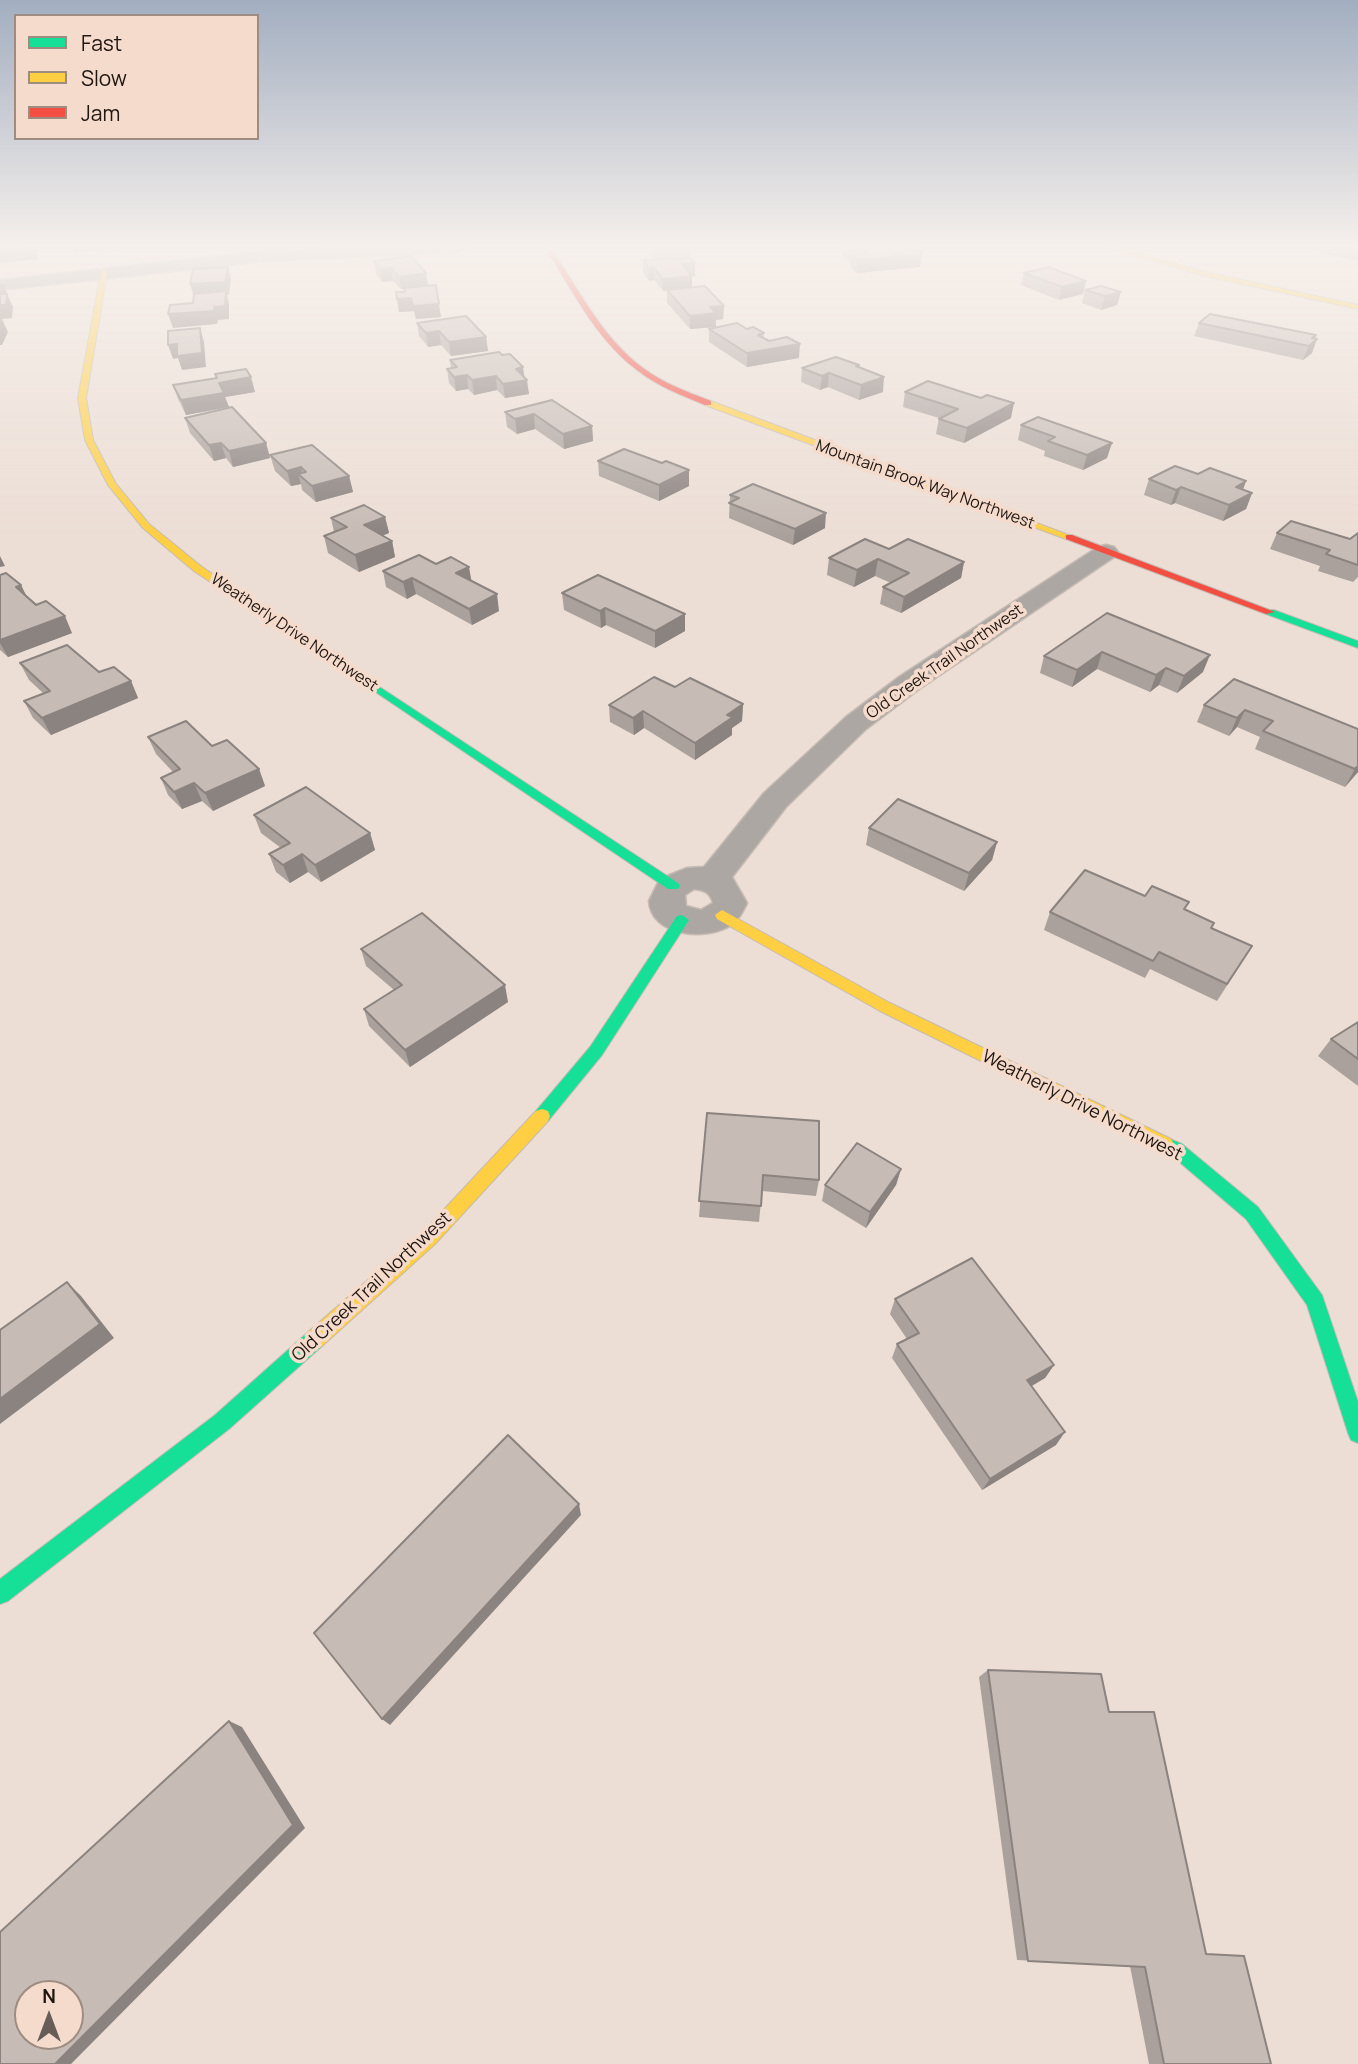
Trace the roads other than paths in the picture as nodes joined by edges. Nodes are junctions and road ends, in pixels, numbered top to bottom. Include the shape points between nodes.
1 (91, 344) edge
2 (615, 344) edge
3 (1106, 552) junction
4 (1358, 645) edge
5 (712, 880) junction
6 (673, 886) junction
7 (722, 915) junction
8 (682, 920) junction
9 (1358, 1433) edge
10 (0, 1593) edge

1 - 6 street, Weatherly Drive Northwest via 82,398 89,440 112,485 146,526 198,569
2 - 3 street, Mountain Brook Way Northwest via 632,363 711,406
3 - 4 street, Mountain Brook Way Northwest
3 - 5 street, Old Creek Trail Northwest via 856,723 775,800
5 - 6 street via 693,878
5 - 7 street via 729,894 730,903
6 - 8 street via 667,894 667,908
7 - 8 street via 713,921
7 - 9 street, Weatherly Drive Northwest via 885,1007 1176,1149 1252,1213 1315,1301
8 - 10 street, Old Creek Trail Northwest via 596,1051 524,1138 429,1238 222,1422

